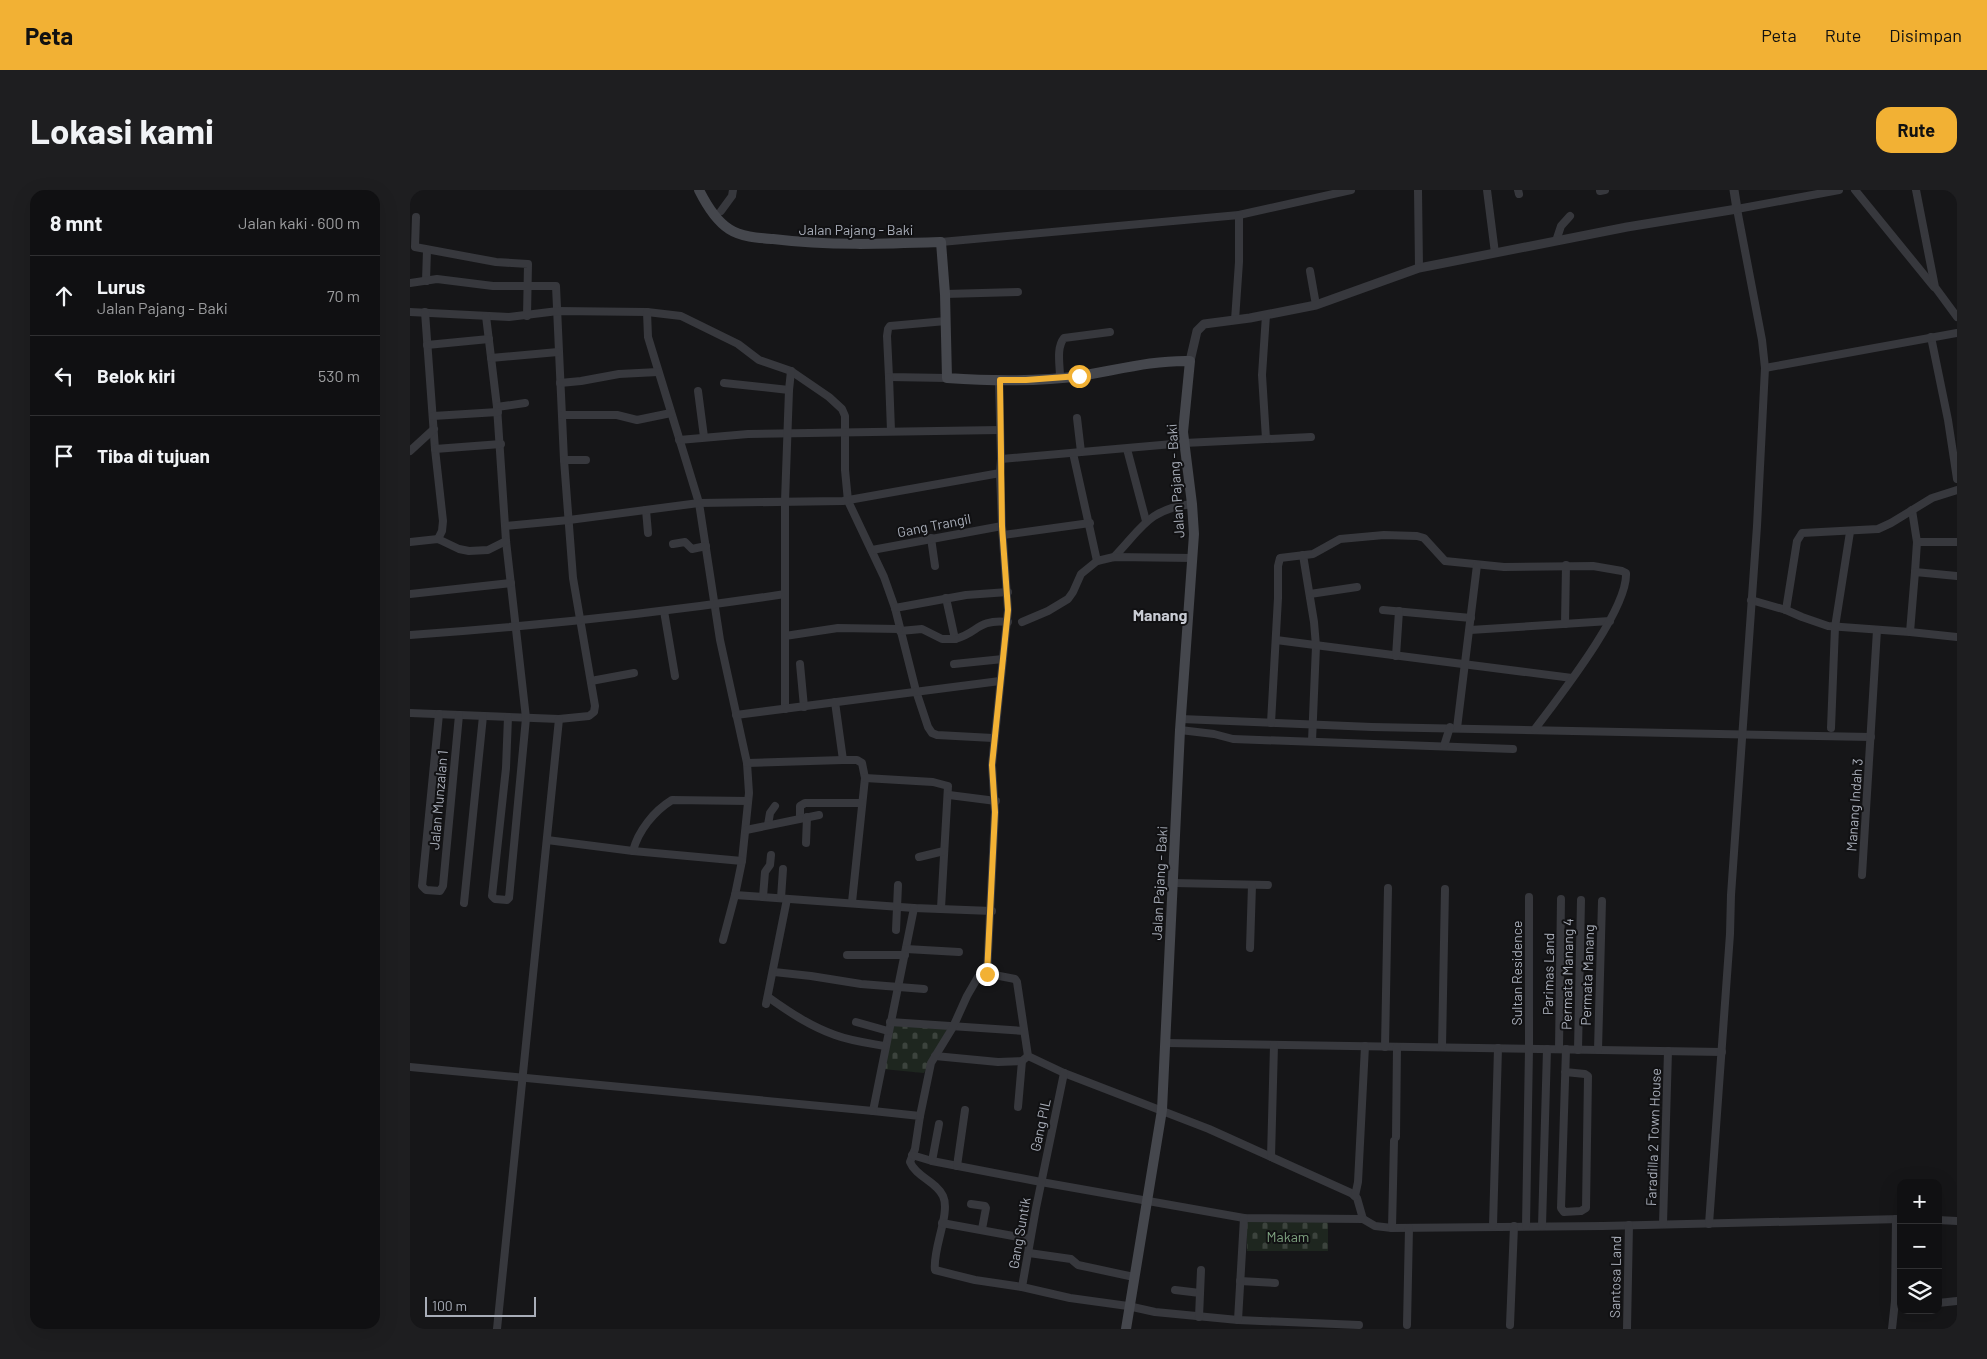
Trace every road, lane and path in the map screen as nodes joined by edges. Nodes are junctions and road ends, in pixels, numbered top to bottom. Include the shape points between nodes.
1 (699, 190) edge
2 (733, 190) edge
3 (1309, 190) edge
4 (1352, 190) edge
5 (1418, 190) edge
6 (1487, 190) edge
7 (1734, 190) edge
8 (1839, 190) edge
9 (1855, 190) edge
10 (1916, 190) edge
11 (1311, 199) junction
12 (1738, 209) junction
13 (719, 215) junction
14 (1239, 215) junction
15 (1570, 216) dead end
16 (416, 217) dead end
17 (1556, 241) junction
18 (941, 242) junction
19 (427, 250) junction
20 (1495, 253) junction
21 (1419, 268) junction
22 (1310, 271) dead end
23 (426, 281) junction
24 (410, 283) edge
25 (527, 286) junction
26 (1934, 287) junction
27 (1018, 292) dead end
28 (945, 294) junction
29 (1316, 305) junction
30 (558, 311) junction
31 (410, 312) edge
32 (425, 312) junction
33 (647, 312) junction
34 (1266, 315) junction
35 (486, 316) junction
36 (527, 316) junction
37 (1957, 317) edge
38 (1235, 320) junction
39 (946, 321) junction
40 (1110, 332) dead end
41 (1957, 333) edge
42 (1931, 337) junction
43 (489, 339) junction
44 (427, 345) junction
45 (558, 352) junction
46 (491, 358) junction
47 (1190, 361) junction
48 (1766, 368) junction
49 (791, 371) junction
50 (658, 372) junction
51 (890, 377) junction
52 (1060, 377) junction
53 (947, 378) junction
54 (1000, 380) junction
55 (560, 383) junction
56 (724, 383) dead end
57 (789, 390) junction
58 (698, 391) dead end
59 (525, 403) dead end
60 (498, 409) junction
61 (671, 413) junction
62 (433, 416) junction
63 (562, 416) junction
64 (1077, 418) dead end
65 (434, 429) junction
66 (1000, 430) junction
67 (891, 431) junction
68 (788, 433) junction
69 (845, 433) junction
70 (704, 437) junction
71 (1311, 437) dead end
72 (1266, 439) junction
73 (680, 440) junction
74 (1184, 443) junction
75 (501, 444) junction
76 (435, 449) junction
77 (1127, 449) junction
78 (410, 451) edge
79 (1077, 453) junction
80 (1001, 459) junction
81 (564, 460) junction
82 (586, 460) dead end
83 (1000, 473) junction
84 (1957, 479) edge
85 (1957, 490) edge
86 (785, 501) junction
87 (846, 501) junction
88 (699, 503) junction
89 (1192, 504) junction
90 (646, 510) junction
91 (1912, 510) junction
92 (569, 520) junction
93 (1146, 521) junction
94 (1090, 523) junction
95 (506, 526) junction
96 (1002, 526) junction
97 (1850, 532) junction
98 (648, 533) dead end
99 (1003, 535) junction
100 (931, 538) junction
101 (438, 539) junction
102 (506, 541) junction
103 (410, 542) edge
104 (1917, 542) junction
105 (1957, 542) edge
106 (673, 544) dead end
107 (706, 546) junction
108 (872, 550) junction
109 (1303, 555) junction
110 (1114, 558) junction
111 (1193, 558) junction
112 (1098, 561) junction
113 (1477, 565) junction
114 (1566, 565) junction
115 (936, 566) dead end
116 (1915, 572) junction
117 (1957, 576) edge
118 (511, 582) junction
119 (1358, 587) dead end
120 (1008, 592) junction
121 (410, 594) edge
122 (785, 594) junction
123 (1310, 594) junction
124 (946, 598) junction
125 (1751, 600) junction
126 (715, 605) junction
127 (895, 608) junction
128 (1383, 610) dead end
129 (1786, 610) junction
130 (1399, 611) junction
131 (664, 612) junction
132 (1471, 618) junction
133 (579, 621) junction
134 (1610, 621) junction
135 (1008, 622) junction
136 (1022, 622) dead end
137 (1564, 624) junction
138 (1835, 627) junction
139 (514, 628) junction
140 (897, 630) junction
141 (1470, 630) junction
142 (1876, 630) junction
143 (1910, 632) junction
144 (410, 635) edge
145 (785, 636) junction
146 (1957, 637) edge
147 (955, 639) junction
148 (1276, 640) junction
149 (1316, 646) junction
150 (1396, 656) junction
151 (1003, 659) junction
152 (800, 664) dead end
153 (954, 664) dead end
154 (1466, 665) junction
155 (634, 673) dead end
156 (675, 676) dead end
157 (1572, 678) junction
158 (591, 681) junction
159 (1000, 681) junction
160 (916, 691) junction
161 (835, 702) junction
162 (804, 707) junction
163 (785, 709) junction
164 (410, 713) edge
165 (439, 714) junction
166 (736, 714) junction
167 (459, 715) junction
168 (482, 716) junction
169 (508, 717) junction
170 (526, 718) junction
171 (1181, 718) junction
172 (559, 719) junction
173 (1271, 723) junction
174 (1313, 724) junction
175 (1454, 728) junction
176 (1831, 728) dead end
177 (1535, 729) junction
178 (1180, 730) junction
179 (1741, 734) junction
180 (1871, 737) junction
181 (993, 738) junction
182 (1312, 741) junction
183 (1444, 746) junction
184 (1513, 749) dead end
185 (843, 760) junction
186 (747, 763) junction
187 (864, 778) junction
188 (949, 794) junction
189 (748, 801) junction
190 (996, 801) junction
191 (862, 803) junction
192 (776, 806) dead end
193 (819, 815) dead end
194 (803, 818) junction
195 (768, 825) junction
196 (746, 830) junction
197 (547, 840) junction
198 (806, 843) dead end
199 (633, 851) junction
200 (944, 851) junction
201 (771, 855) dead end
202 (919, 857) dead end
203 (742, 861) junction
204 (783, 869) dead end
205 (1862, 875) dead end
206 (1174, 883) junction
207 (898, 885) dead end
208 (1252, 885) junction
209 (1268, 885) dead end
210 (1388, 888) dead end
211 (1445, 889) dead end
212 (735, 894) junction
213 (763, 897) junction
214 (1529, 897) dead end
215 (784, 899) junction
216 (1561, 899) dead end
217 (1581, 900) dead end
218 (1602, 901) dead end
219 (852, 902) junction
220 (464, 903) dead end
221 (898, 906) junction
222 (914, 908) junction
223 (941, 908) junction
224 (992, 911) junction
225 (896, 930) dead end
226 (722, 940) dead end
227 (1250, 948) dead end
228 (906, 952) junction
229 (959, 952) dead end
230 (846, 955) dead end
231 (774, 972) junction
232 (987, 974) junction
233 (898, 988) junction
234 (924, 989) dead end
235 (856, 1022) dead end
236 (890, 1022) junction
237 (953, 1027) junction
238 (888, 1031) junction
239 (1024, 1031) junction
240 (1166, 1043) junction
241 (1274, 1045) junction
242 (884, 1046) junction
243 (1365, 1046) junction
244 (1385, 1047) junction
245 (1397, 1047) junction
246 (1442, 1048) junction
247 (1498, 1048) junction
248 (1529, 1049) junction
249 (1547, 1049) junction
250 (1562, 1049) junction
251 (1578, 1050) junction
252 (1598, 1050) junction
253 (1668, 1051) junction
254 (1722, 1052) junction
255 (935, 1056) junction
256 (1025, 1058) junction
257 (410, 1067) edge
258 (1565, 1072) junction
259 (1064, 1073) junction
260 (523, 1077) junction
261 (1018, 1107) dead end
262 (873, 1110) junction
263 (965, 1110) dead end
264 (1162, 1110) junction
265 (920, 1116) junction
266 (939, 1124) dead end
267 (912, 1155) junction
268 (1271, 1157) junction
269 (932, 1161) junction
270 (957, 1166) junction
271 (1041, 1182) junction
272 (1355, 1196) junction
273 (1147, 1201) junction
274 (971, 1204) dead end
275 (1244, 1218) junction
276 (1363, 1219) junction
277 (1897, 1219) edge
278 (1942, 1220) edge
279 (1957, 1221) edge
280 (942, 1222) junction
281 (1663, 1224) junction
282 (1709, 1224) junction
283 (1899, 1224) edge
284 (1628, 1225) junction
285 (1493, 1226) junction
286 (1514, 1226) junction
287 (1526, 1226) junction
288 (1542, 1226) junction
289 (1392, 1228) junction
290 (1409, 1228) junction
291 (982, 1229) junction
292 (1030, 1239) junction
293 (1029, 1253) junction
294 (1201, 1270) dead end
295 (1134, 1277) junction
296 (1240, 1281) junction
297 (1275, 1283) dead end
298 (1022, 1287) junction
299 (1175, 1290) dead end
300 (1200, 1293) junction
301 (1957, 1301) edge
302 (1942, 1303) edge
303 (1128, 1309) junction
304 (1199, 1317) junction
305 (1238, 1320) junction
306 (1358, 1325) dead end
307 (1407, 1325) dead end
308 (1510, 1325) dead end
309 (496, 1329) edge
310 (1126, 1329) edge
311 (1627, 1329) edge
312 (1892, 1329) edge

1 - 13 main road, Jalan Pajang - Baki via 707,205
2 - 13 street
3 - 11 street
4 - 11 street
5 - 21 street
6 - 20 street
7 - 12 street
8 - 12 street
9 - 26 street
10 - 26 street
11 - 14 street
12 - 17 street
12 - 48 street
13 - 18 main road, Jalan Pajang - Baki via 728,229 752,237 808,244
14 - 18 street
14 - 38 street
15 - 17 street via 1560,226
16 - 19 street via 414,246
17 - 20 street
18 - 28 main road
19 - 23 street
19 - 25 street via 528,264
20 - 21 street
21 - 29 street
22 - 29 street
23 - 24 street
23 - 25 street
25 - 30 street via 556,286
25 - 36 street
26 - 37 street
27 - 28 street
28 - 39 main road
29 - 34 street
30 - 33 street
30 - 36 street
30 - 45 street
31 - 32 street
32 - 35 street
32 - 44 street
33 - 49 street via 681,316 738,344 759,360
33 - 50 street via 648,337
34 - 38 street
34 - 72 street via 1262,375
35 - 36 street
35 - 43 street
38 - 47 street via 1212,322 1200,327
39 - 51 street via 890,326 887,336
39 - 53 main road
40 - 52 street via 1064,338 1060,349
41 - 42 street
42 - 48 street
42 - 84 street
43 - 44 street
43 - 46 street
44 - 62 street
45 - 46 street
45 - 55 street
46 - 60 street
47 - 52 main road via 1149,363
47 - 74 main road, Jalan Pajang - Baki
48 - 125 street
49 - 57 street
49 - 69 street via 842,409
50 - 55 street
50 - 61 street
51 - 53 street
51 - 67 street
52 - 54 main road
53 - 54 main road
54 - 66 street
55 - 63 street
56 - 57 street
57 - 68 street
58 - 70 street
59 - 60 street
60 - 62 street
60 - 75 street
61 - 63 street via 637,420 617,415
61 - 73 street
62 - 65 street
63 - 81 street
64 - 79 street
65 - 76 street
65 - 78 street
66 - 67 street
66 - 80 street
67 - 69 street
68 - 69 street
68 - 70 street
68 - 86 street
69 - 87 street
70 - 73 street
71 - 72 street
72 - 74 street
73 - 88 street
74 - 77 street
74 - 89 main road, Jalan Pajang - Baki
75 - 76 street
75 - 95 street
76 - 101 street via 443,521
77 - 79 street
77 - 93 street
79 - 80 street
79 - 94 street
80 - 83 street
81 - 82 street
81 - 92 street
83 - 87 street
83 - 96 street
85 - 91 street via 1932,498
86 - 87 street
86 - 88 street
86 - 122 street
87 - 108 street
88 - 90 street
88 - 107 street
89 - 93 street via 1166,509
89 - 111 main road, Jalan Pajang - Baki
90 - 92 street
90 - 98 street
91 - 97 street via 1878,529
91 - 104 street
92 - 95 street
92 - 133 street
93 - 110 street
94 - 99 street
94 - 112 street
95 - 102 street
96 - 99 street
96 - 100 street, Gang Trangil
97 - 129 street via 1805,532 1799,536
97 - 138 street
99 - 120 street
100 - 108 street, Gang Trangil
100 - 115 street
101 - 102 street via 469,551 488,550
101 - 103 street
102 - 118 street
104 - 105 street
104 - 116 street
106 - 107 street via 685,542 692,549
107 - 126 street
108 - 127 street
109 - 113 street via 1312,554 1340,539 1417,536 1429,543 1445,561
109 - 123 street
109 - 148 street via 1280,558
110 - 111 street
110 - 112 street
111 - 171 main road, Jalan Pajang - Baki
112 - 136 street via 1081,574 1068,599
113 - 114 street
113 - 132 street
114 - 134 street via 1593,566 1626,574 1620,601
114 - 137 street
116 - 117 street
116 - 143 street
118 - 121 street
118 - 139 street
119 - 123 street
120 - 124 street
120 - 135 street
122 - 126 street
122 - 145 street
123 - 149 street
124 - 127 street
124 - 147 street
125 - 129 street
125 - 179 street
126 - 131 street
126 - 166 street
127 - 140 street
128 - 130 street
129 - 138 street
130 - 132 street
130 - 150 street
131 - 133 street
131 - 156 street
132 - 141 street
133 - 139 street
133 - 158 street
134 - 137 street
134 - 157 street
135 - 147 street via 995,620 984,623 962,638
135 - 151 street
137 - 141 street
138 - 142 street
138 - 176 street
139 - 144 street
139 - 170 street
140 - 145 street via 838,628
140 - 147 street via 922,629 942,639
140 - 160 street
141 - 154 street
142 - 143 street
142 - 180 street, Manang Indah 3
143 - 146 street
145 - 163 street
148 - 149 street
148 - 173 street
149 - 150 street
149 - 174 street
150 - 154 street
151 - 153 street
151 - 159 street
152 - 162 street
154 - 157 street
154 - 175 street
155 - 158 street
157 - 177 street
158 - 172 street via 594,712 589,716
159 - 160 street
159 - 181 street
160 - 161 street
160 - 181 street via 932,733
161 - 162 street
161 - 185 street
162 - 163 street
163 - 166 street
164 - 165 street
165 - 167 street
165 - 167 street, Jalan Munzalan 1 via 422,886 426,890 440,891
166 - 186 street
167 - 168 street
168 - 169 street
168 - 220 street
169 - 170 street
169 - 170 street via 506,768 492,896 507,900
170 - 172 street
171 - 173 street
171 - 178 main road, Jalan Pajang - Baki
172 - 197 street
173 - 174 street
174 - 175 street
174 - 182 street
175 - 177 street
175 - 183 street
177 - 179 street
178 - 182 street via 1233,739
178 - 206 main road, Jalan Pajang - Baki
179 - 180 street
179 - 254 street
180 - 205 street, Manang Indah 3
181 - 190 street via 991,773
182 - 183 street
183 - 184 street
185 - 186 street
185 - 187 street via 861,762
186 - 189 street
187 - 188 street via 945,784
187 - 191 street
188 - 190 street
188 - 200 street
189 - 196 street
189 - 199 street via 672,800 647,822 636,838
190 - 224 street
191 - 194 street via 805,803 800,806
191 - 219 street
192 - 195 street via 770,813
193 - 194 street
194 - 195 street
194 - 198 street
195 - 196 street
196 - 203 street
197 - 199 street
197 - 260 street
199 - 203 street
200 - 202 street
200 - 223 street
201 - 213 street via 765,872
203 - 212 street
204 - 215 street
206 - 208 street
206 - 240 main road, Jalan Pajang - Baki
207 - 221 street
208 - 209 street
208 - 227 street
210 - 244 street
211 - 246 street
212 - 213 street
212 - 226 street
213 - 215 street
214 - 248 street, Sultan Residence
215 - 219 street
215 - 231 street
216 - 250 street, Parimas Land
217 - 251 street, Permata Manang 4
218 - 252 street, Permata Manang
219 - 221 street
221 - 222 street
221 - 225 street
222 - 223 street
222 - 228 street
223 - 224 street
224 - 232 street
228 - 229 street
228 - 230 street
228 - 233 street
231 - 233 street
231 - 242 street via 767,1000 837,1036
232 - 237 street via 978,976
232 - 239 street via 1017,980
233 - 234 street
233 - 236 street
235 - 238 street
236 - 237 street
236 - 238 street
237 - 239 street
237 - 255 street
238 - 242 street
239 - 256 street
240 - 241 street
240 - 264 main road, Jalan Pajang - Baki
241 - 243 street
241 - 268 street
242 - 262 street
243 - 244 street
243 - 272 street
244 - 245 street
245 - 246 street
245 - 289 street
246 - 247 street
247 - 248 street
247 - 285 street
248 - 249 street
248 - 287 street, Sultan Residence
249 - 250 street
249 - 288 street
250 - 251 street
250 - 258 street, Parimas Land
251 - 252 street
252 - 253 street
253 - 254 street
253 - 281 street, Faradilla 2 Town House
254 - 282 street
255 - 256 street via 998,1062
255 - 265 street via 928,1072
256 - 259 street
256 - 261 street
257 - 260 street
258 - 258 street, Parimas Land via 1561,1208 1564,1212 1586,1208 1588,1076
259 - 264 street
259 - 271 street, Gang PIL
260 - 262 street
260 - 309 street
262 - 265 street
263 - 270 street
264 - 268 street
264 - 273 main road, Jalan Pajang - Baki
265 - 267 street
266 - 269 street
267 - 269 street
267 - 280 street via 913,1169 943,1196
268 - 272 street
269 - 270 street
270 - 271 street
271 - 273 street
271 - 292 street, Gang Suntik
272 - 276 street
273 - 275 street
273 - 295 main road, Jalan Pajang - Baki
274 - 291 street via 986,1208
275 - 276 street
275 - 296 street
276 - 289 street via 1375,1226
277 - 282 street
278 - 279 street
280 - 291 street
280 - 298 street via 934,1265 936,1271
281 - 282 street
281 - 284 street
283 - 312 street
284 - 288 street
284 - 311 street, Santosa Land
285 - 286 street
285 - 290 street
286 - 287 street
286 - 308 street
287 - 288 street
289 - 290 street
290 - 307 street
291 - 292 street
292 - 293 street, Gang Suntik
293 - 295 street via 1071,1259 1078,1265
293 - 298 street, Gang Suntik
294 - 300 street
295 - 303 main road, Jalan Pajang - Baki
296 - 297 street
296 - 305 street
298 - 303 street
299 - 300 street
300 - 304 street
301 - 302 street
303 - 304 street
303 - 310 main road, Jalan Pajang - Baki
304 - 305 street
305 - 306 street

